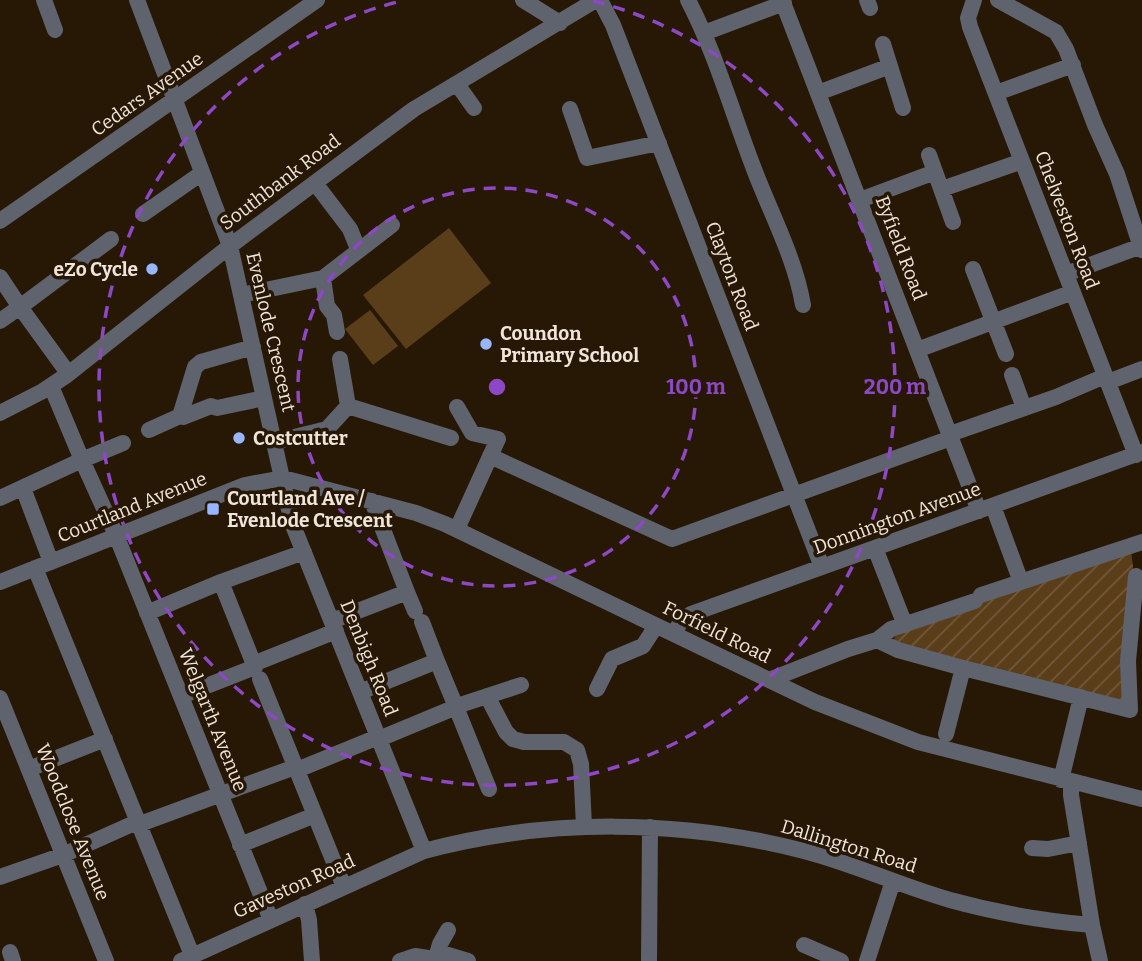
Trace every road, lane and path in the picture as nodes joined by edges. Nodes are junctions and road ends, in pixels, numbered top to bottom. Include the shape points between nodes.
1 (44, 0) edge
2 (137, 0) edge
3 (317, 0) edge
4 (523, 0) edge
5 (598, 0) edge
6 (688, 0) edge
7 (974, 0) edge
8 (998, 0) edge
9 (788, 2) edge
10 (560, 23) junction
11 (55, 30) dead end
12 (704, 33) junction
13 (883, 44) dead end
14 (1073, 65) junction
15 (890, 66) junction
16 (457, 83) junction
17 (818, 93) junction
18 (996, 93) junction
19 (175, 100) junction
20 (474, 108) dead end
21 (904, 108) dead end
22 (570, 109) dead end
23 (659, 144) junction
24 (929, 155) dead end
25 (1022, 161) junction
26 (935, 172) junction
27 (202, 173) junction
28 (315, 183) junction
29 (942, 189) junction
30 (860, 200) junction
31 (1135, 204) edge
32 (143, 214) dead end
33 (0, 221) edge
34 (953, 222) dead end
35 (392, 225) dead end
36 (111, 239) dead end
37 (230, 246) junction
38 (1141, 248) edge
39 (358, 249) junction
40 (973, 270) dead end
41 (1066, 274) junction
42 (0, 277) edge
43 (323, 278) junction
44 (1073, 292) junction
45 (241, 296) junction
46 (803, 305) dead end
47 (20, 307) junction
48 (0, 321) edge
49 (993, 323) junction
50 (337, 332) dead end
51 (253, 347) junction
52 (918, 350) junction
53 (1006, 354) dead end
54 (340, 359) dead end
55 (1142, 369) edge
56 (68, 373) junction
57 (1013, 375) dead end
58 (1106, 379) junction
59 (51, 386) junction
60 (264, 398) junction
61 (348, 406) junction
62 (457, 407) dead end
63 (1024, 408) junction
64 (0, 413) edge
65 (180, 416) junction
66 (149, 430) dead end
67 (951, 436) junction
68 (452, 438) dead end
69 (274, 442) junction
70 (123, 443) dead end
71 (1139, 454) edge
72 (490, 456) junction
73 (82, 460) junction
74 (283, 478) junction
75 (23, 488) junction
76 (794, 496) junction
77 (0, 498) edge
78 (372, 501) junction
79 (986, 508) junction
80 (457, 529) junction
81 (116, 535) junction
82 (1142, 542) edge
83 (875, 548) junction
84 (304, 552) junction
85 (51, 562) junction
86 (822, 567) junction
87 (35, 568) junction
88 (1136, 576) dead end
89 (221, 582) junction
90 (1021, 582) junction
91 (0, 583) edge
92 (407, 592) junction
93 (147, 613) junction
94 (905, 625) junction
95 (334, 626) junction
96 (656, 626) junction
97 (674, 634) junction
98 (877, 640) junction
99 (437, 661) junction
100 (1135, 661) edge
101 (962, 668) junction
102 (257, 672) junction
103 (769, 680) junction
104 (521, 685) dead end
105 (597, 689) dead end
106 (360, 692) junction
107 (181, 696) junction
108 (487, 696) junction
109 (1081, 697) junction
110 (0, 698) edge
111 (459, 706) junction
112 (946, 734) dead end
113 (378, 738) junction
114 (105, 740) junction
115 (29, 769) junction
116 (296, 769) junction
117 (1066, 781) junction
118 (489, 789) dead end
119 (221, 796) junction
120 (1142, 799) edge
121 (315, 815) junction
122 (140, 823) junction
123 (584, 826) junction
124 (650, 827) junction
125 (1079, 844) junction
126 (240, 845) junction
127 (1032, 848) dead end
128 (424, 850) junction
129 (63, 855) junction
130 (0, 877) edge
131 (892, 881) junction
132 (344, 887) junction
133 (305, 904) junction
134 (271, 920) junction
135 (1092, 925) junction
136 (448, 930) dead end
137 (804, 945) dead end
138 (186, 958) edge
139 (435, 958) edge
140 (106, 961) edge
141 (312, 961) edge
142 (400, 961) edge
143 (468, 961) edge
144 (649, 961) edge
145 (841, 961) edge
146 (867, 961) edge
147 (1100, 961) edge

1 - 11 street
2 - 19 street, Evenlode Crescent
3 - 19 street, Cedars Avenue
4 - 10 street
5 - 10 street, Southbank Road
5 - 23 street, Clayton Road via 613,25
6 - 12 street
7 - 18 street, Chelveston Road via 970,27
8 - 14 street via 1056,32
9 - 12 street
9 - 17 street, Byfield Road
10 - 16 street, Southbank Road
12 - 46 street via 790,258
13 - 15 street
14 - 18 street
14 - 31 street via 1095,125
15 - 17 street
15 - 21 street
16 - 20 street
16 - 28 street, Southbank Road via 414,109
17 - 30 street, Byfield Road
18 - 25 street, Chelveston Road
19 - 27 street, Evenlode Crescent
19 - 33 street, Cedars Avenue
22 - 23 street via 587,158
23 - 76 street, Clayton Road
24 - 26 street
25 - 29 street
25 - 41 street, Chelveston Road
26 - 29 street
26 - 30 street
27 - 32 street
27 - 37 street, Evenlode Crescent
28 - 37 street, Southbank Road
28 - 39 street
29 - 34 street
30 - 52 street, Byfield Road
31 - 38 street
35 - 39 street
36 - 47 street
37 - 45 street, Evenlode Crescent
37 - 56 street, Southbank Road
38 - 41 street
39 - 43 street
40 - 49 street
41 - 44 street, Chelveston Road
42 - 47 street
43 - 45 street
43 - 50 street
44 - 49 street
44 - 58 street, Chelveston Road
45 - 51 street, Evenlode Crescent
47 - 48 street
47 - 56 street
49 - 52 street
49 - 53 street
51 - 60 street, Evenlode Crescent
51 - 65 street via 195,367
52 - 67 street, Byfield Road
54 - 61 street
55 - 58 street
56 - 59 street, Southbank Road
57 - 63 street
58 - 63 street
58 - 71 street, Chelveston Road
59 - 64 street, Southbank Road
59 - 73 street, Welgarth Avenue
60 - 65 street
60 - 69 street, Evenlode Crescent
61 - 68 street
61 - 69 street via 327,429
62 - 72 street via 472,433 498,439
63 - 67 street
65 - 66 street
67 - 76 street
67 - 79 street, Byfield Road
69 - 74 street, Evenlode Crescent
70 - 73 street
71 - 79 street, Donnington Avenue
72 - 76 street via 672,540
72 - 80 street
73 - 75 street
73 - 81 street, Welgarth Avenue
74 - 78 street, Forfield Road
74 - 81 street, Courtland Avenue via 245,485
74 - 84 street, Denbigh Road via 292,523
75 - 77 street
75 - 85 street
76 - 86 street, Clayton Road
78 - 80 street, Forfield Road
78 - 92 street
79 - 83 street, Donnington Avenue
79 - 90 street, Byfield Road
80 - 96 street, Forfield Road
81 - 85 street, Courtland Avenue
81 - 93 street, Welgarth Avenue
82 - 90 street
83 - 86 street, Donnington Avenue
83 - 94 street
84 - 89 street
84 - 95 street, Denbigh Road
85 - 87 street, Courtland Avenue
86 - 97 street, Donnington Avenue via 691,614
87 - 91 street, Courtland Avenue
87 - 114 street
88 - 100 street
89 - 93 street
89 - 102 street
90 - 94 street
92 - 95 street
92 - 99 street
93 - 107 street, Welgarth Avenue
94 - 98 street
95 - 102 street
95 - 106 street, Denbigh Road
96 - 97 street, Forfield Road
96 - 105 street via 643,646 612,659
97 - 103 street, Forfield Road
98 - 101 street
98 - 103 street
99 - 106 street
99 - 111 street
100 - 109 street via 1130,709
101 - 109 street
101 - 112 street
102 - 107 street via 255,667
102 - 116 street
103 - 117 street, Forfield Road via 905,737
104 - 108 street
106 - 113 street, Denbigh Road
107 - 119 street, Welgarth Avenue
108 - 111 street
108 - 123 street via 513,739 564,742 577,750
109 - 117 street
110 - 115 street, Woodclose Avenue
111 - 113 street
111 - 118 street
113 - 116 street
113 - 128 street, Denbigh Road
114 - 115 street
114 - 122 street
115 - 129 street, Woodclose Avenue
116 - 119 street
116 - 121 street
117 - 120 street, Forfield Road
117 - 125 street
119 - 122 street
119 - 126 street, Welgarth Avenue
121 - 126 street
121 - 132 street
122 - 129 street
122 - 138 street
123 - 124 street, Dallington Road
123 - 128 street, Dallington Road via 463,840
124 - 131 street, Dallington Road via 714,832 805,851
124 - 144 street
125 - 127 street
125 - 135 street
126 - 134 street, Welgarth Avenue
128 - 132 street, Gaveston Road
129 - 130 street
129 - 140 street, Woodclose Avenue
131 - 135 street, Dallington Road via 1005,913
131 - 146 street
132 - 133 street, Gaveston Road
133 - 134 street, Gaveston Road
133 - 141 street
134 - 138 street, Gaveston Road
135 - 147 street
136 - 139 street
137 - 145 street
139 - 142 street via 415,956
139 - 143 street

